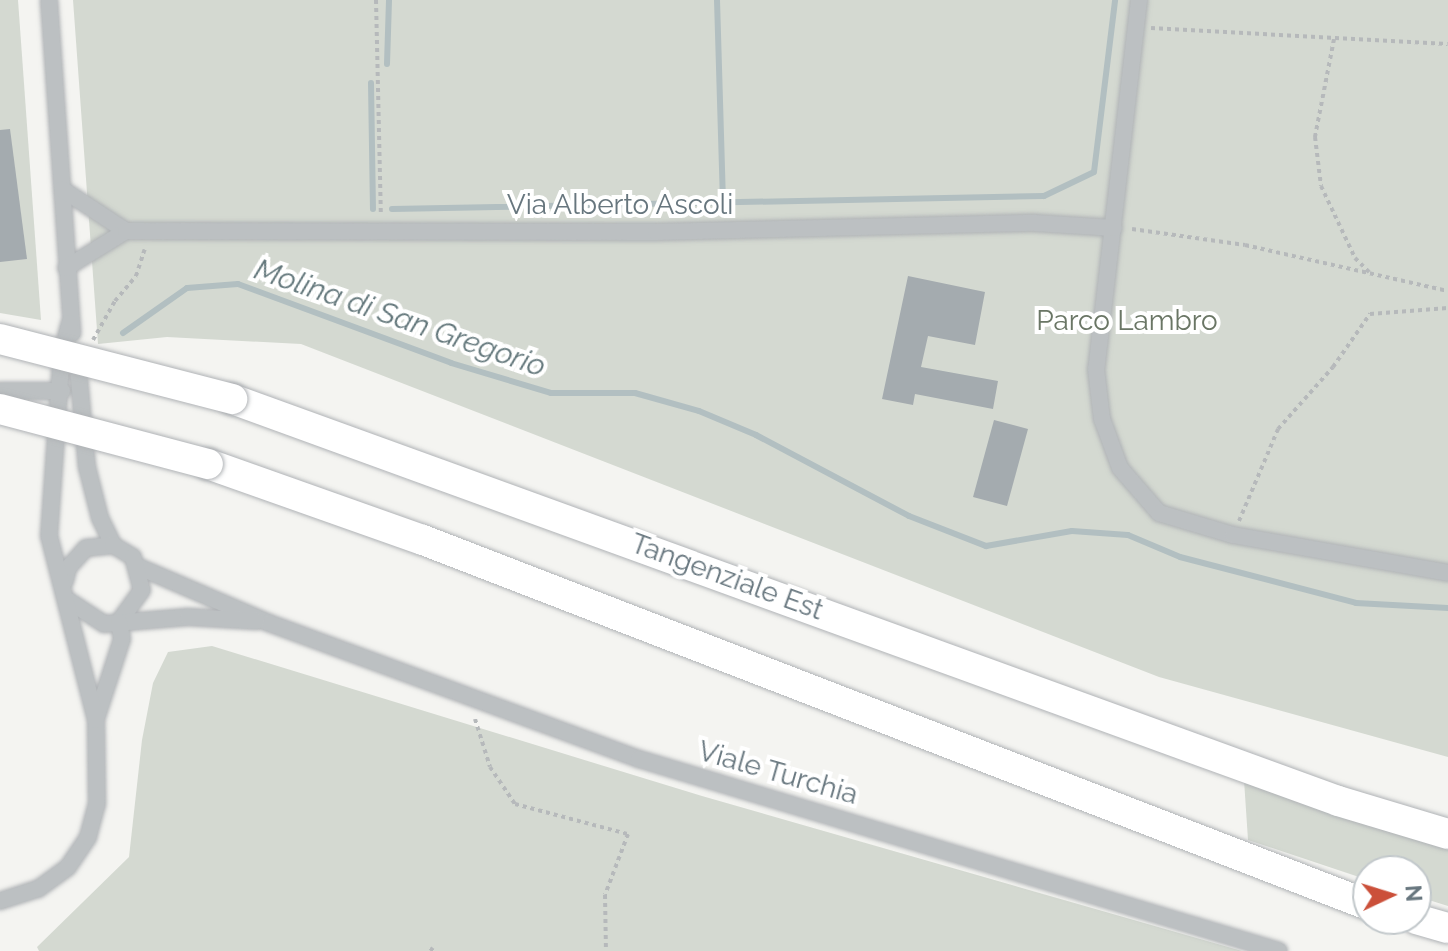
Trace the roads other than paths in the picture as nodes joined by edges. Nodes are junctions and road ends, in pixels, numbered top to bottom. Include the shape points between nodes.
1 (49, 0) edge
2 (1139, 0) edge
3 (62, 189) junction
4 (1114, 228) junction
5 (126, 231) junction
6 (66, 268) junction
7 (70, 323) junction
8 (0, 339) edge
9 (0, 391) edge
10 (62, 391) junction
11 (0, 409) edge
12 (113, 545) junction
13 (139, 567) junction
14 (1448, 573) edge
15 (65, 581) junction
16 (68, 600) junction
17 (119, 622) junction
18 (269, 623) junction
19 (96, 720) junction
20 (1448, 834) edge
21 (1352, 899) edge
22 (0, 901) edge
23 (1279, 951) edge

1 - 3 street
2 - 4 street
3 - 5 street
3 - 6 street
4 - 5 street, Via Alberto Ascoli via 1035,223 656,232
4 - 14 street via 1096,369 1102,419 1120,468 1159,513 1233,535
5 - 6 street
6 - 7 street
7 - 10 street via 62,352
7 - 12 street via 87,467
8 - 20 highway, Tangenziale Est, bridge via 232,399 1338,801
9 - 10 street
10 - 15 street via 49,516 52,562
11 - 21 highway, bridge via 208,464 423,540
12 - 13 street
12 - 15 street via 86,548 68,568
13 - 17 street via 142,590
13 - 18 street, Viale Turchia
15 - 16 street
16 - 17 street via 92,621
16 - 19 street
17 - 18 street, Viale Turchia via 188,617
17 - 19 street via 122,639
18 - 23 street, Viale Turchia via 639,759
19 - 22 street via 98,796 85,844 54,879

